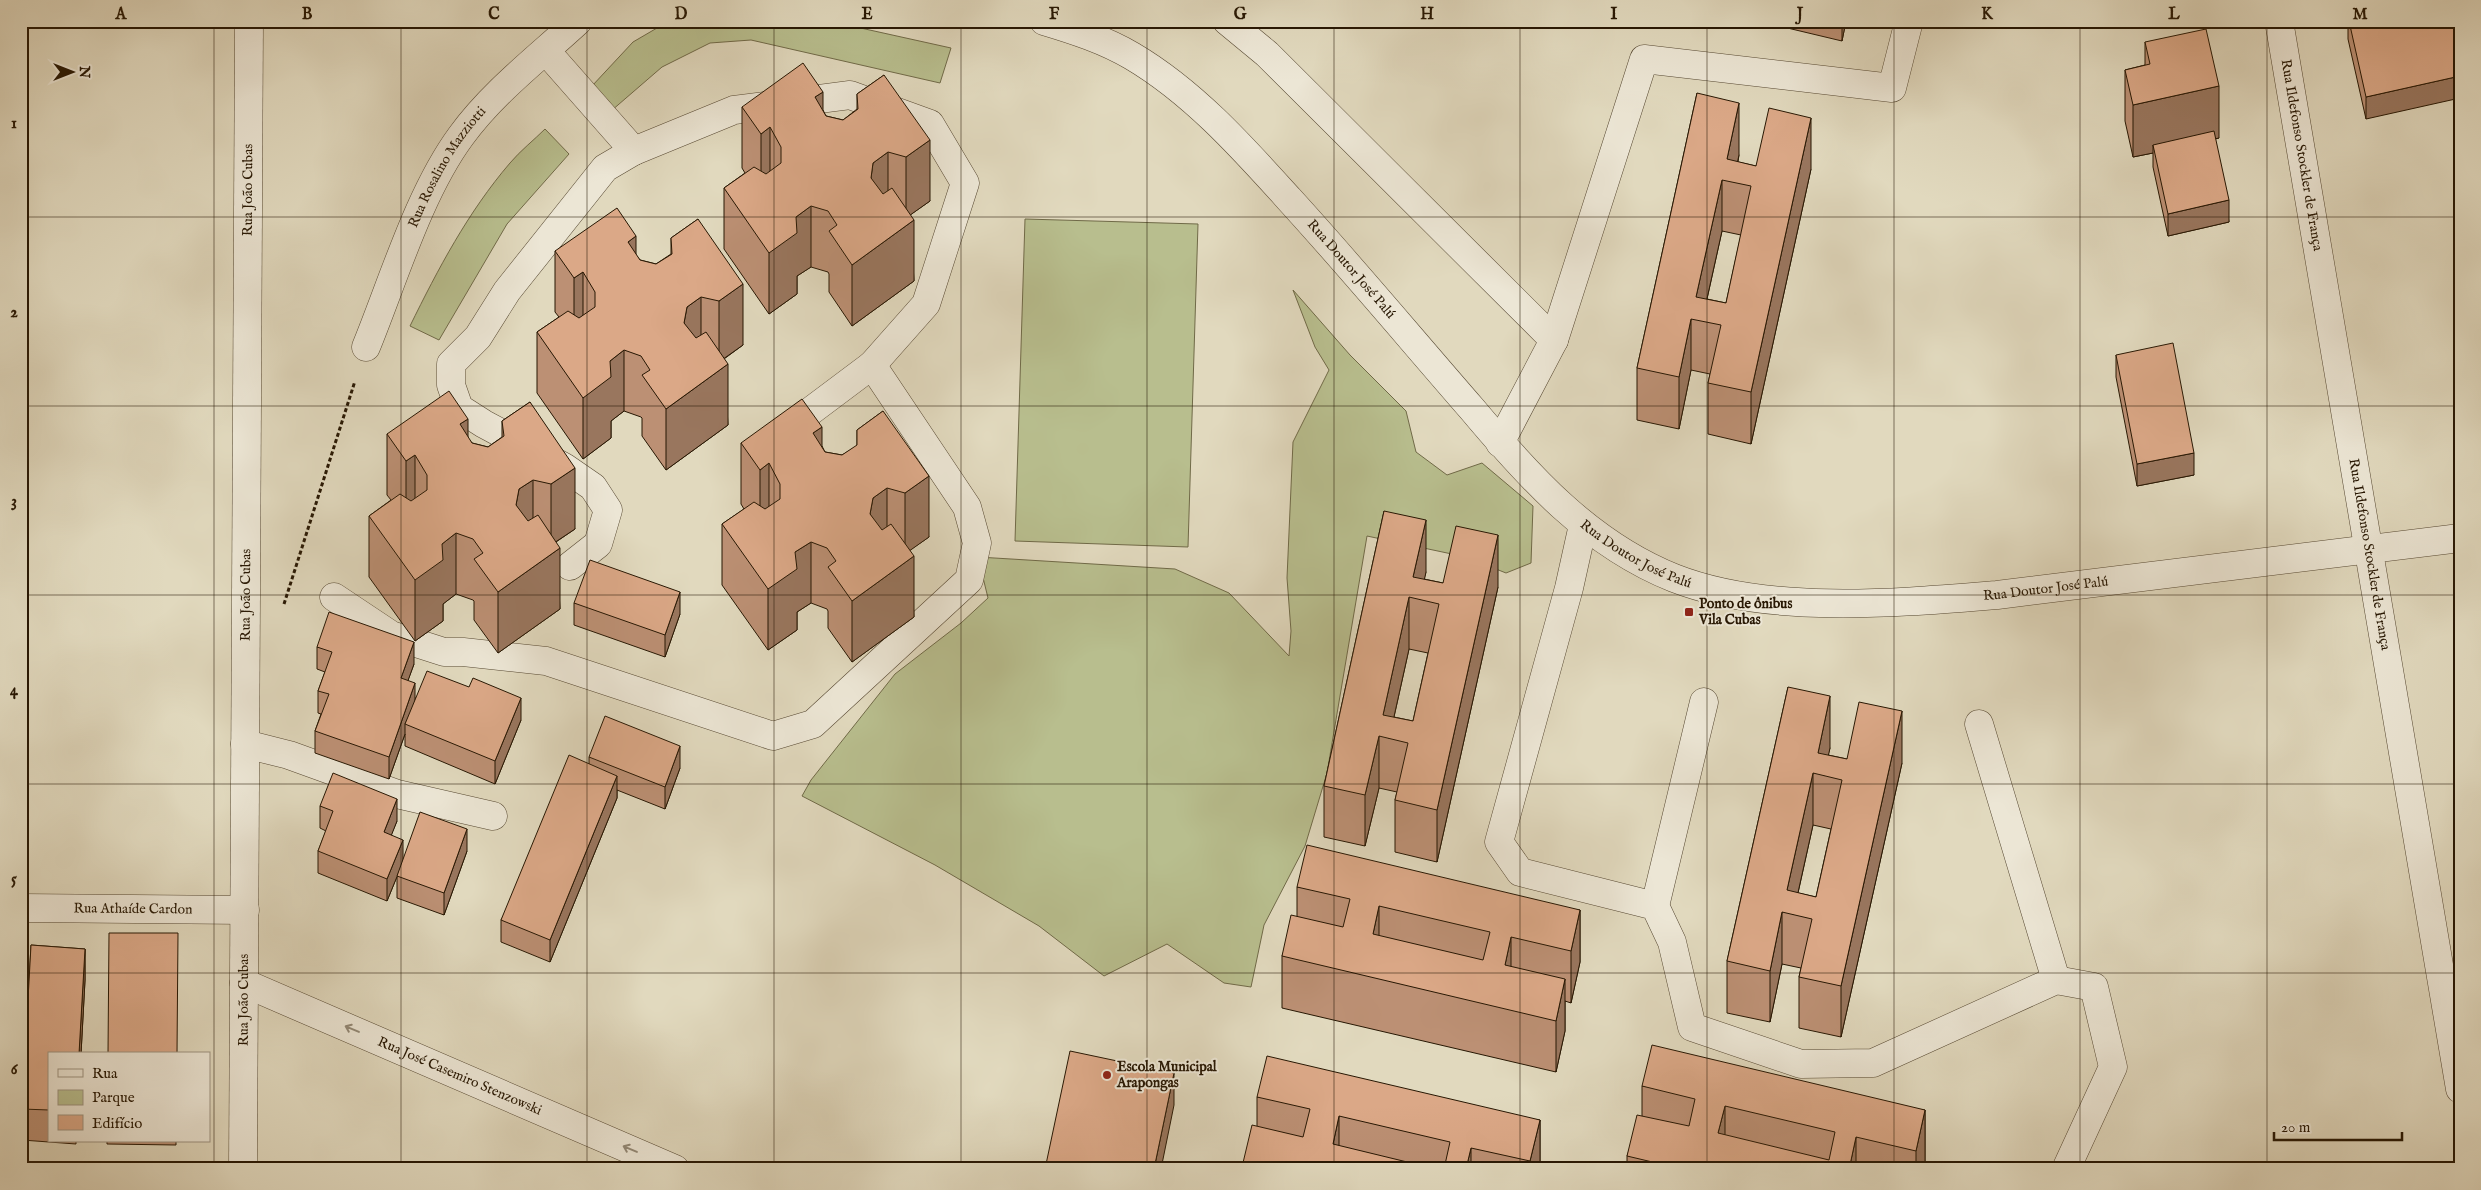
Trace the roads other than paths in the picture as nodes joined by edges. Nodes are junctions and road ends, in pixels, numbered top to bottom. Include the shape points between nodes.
1 (249, 21) edge
2 (578, 21) edge
3 (1044, 21) edge
4 (1227, 21) edge
5 (1909, 21) edge
6 (2279, 21) edge
7 (546, 51) junction
8 (634, 151) junction
9 (1554, 340) junction
10 (366, 347) road end
11 (872, 365) junction
12 (1500, 443) junction
13 (756, 451) edge
14 (1583, 525) junction
15 (2460, 538) edge
16 (2368, 549) junction
17 (570, 566) dead end
18 (334, 597) dead end
19 (1704, 702) dead end
20 (1979, 724) dead end
21 (245, 744) junction
22 (493, 816) dead end
23 (1655, 906) junction
24 (21, 908) edge
25 (245, 910) junction
26 (2056, 980) junction
27 (244, 983) junction
28 (2460, 1089) edge
29 (243, 1169) edge
30 (675, 1169) edge
31 (2066, 1169) edge

1 - 21 street, Rua João Cubas
2 - 7 street, Rua Rosalino Mazziotti
3 - 12 street, Rua Doutor José Palú via 1080,32 1132,55 1192,98 1326,239
4 - 9 street via 1266,54
5 - 9 street via 1892,88 1644,59
6 - 16 street, Rua Ildefonso Stockler de França
7 - 8 street
7 - 10 street, Rua Rosalino Mazziotti via 461,135 437,174
8 - 11 street via 734,110 850,95 930,124 964,183 926,304
8 - 17 street via 605,168 506,291 478,337 452,364 451,385 458,408 564,467 593,487 608,510 598,544
9 - 12 street
11 - 13 street
11 - 18 street via 967,508 977,543 970,580 814,724 773,736 546,661 444,652 392,635
12 - 14 street, Rua Doutor José Palú via 1541,488
14 - 16 street, Rua Doutor José Palú via 1624,554 1675,578 1724,592 1787,602 1857,604 1997,595
14 - 23 street via 1569,588 1499,842 1520,872
15 - 16 street, Rua Doutor José Palú
16 - 28 street, Rua Ildefonso Stockler de França
19 - 23 street
20 - 26 street
21 - 22 street via 289,755 397,794
21 - 25 street, Rua João Cubas
23 - 26 street via 1672,942 1692,1027 1801,1064 1874,1063
24 - 25 street, Rua Athaíde Cardon
25 - 27 street, Rua João Cubas
26 - 31 street via 2094,987 2113,1067
27 - 29 street, Rua João Cubas
30 -> 27 street, Rua José Casemiro Stenzowski

